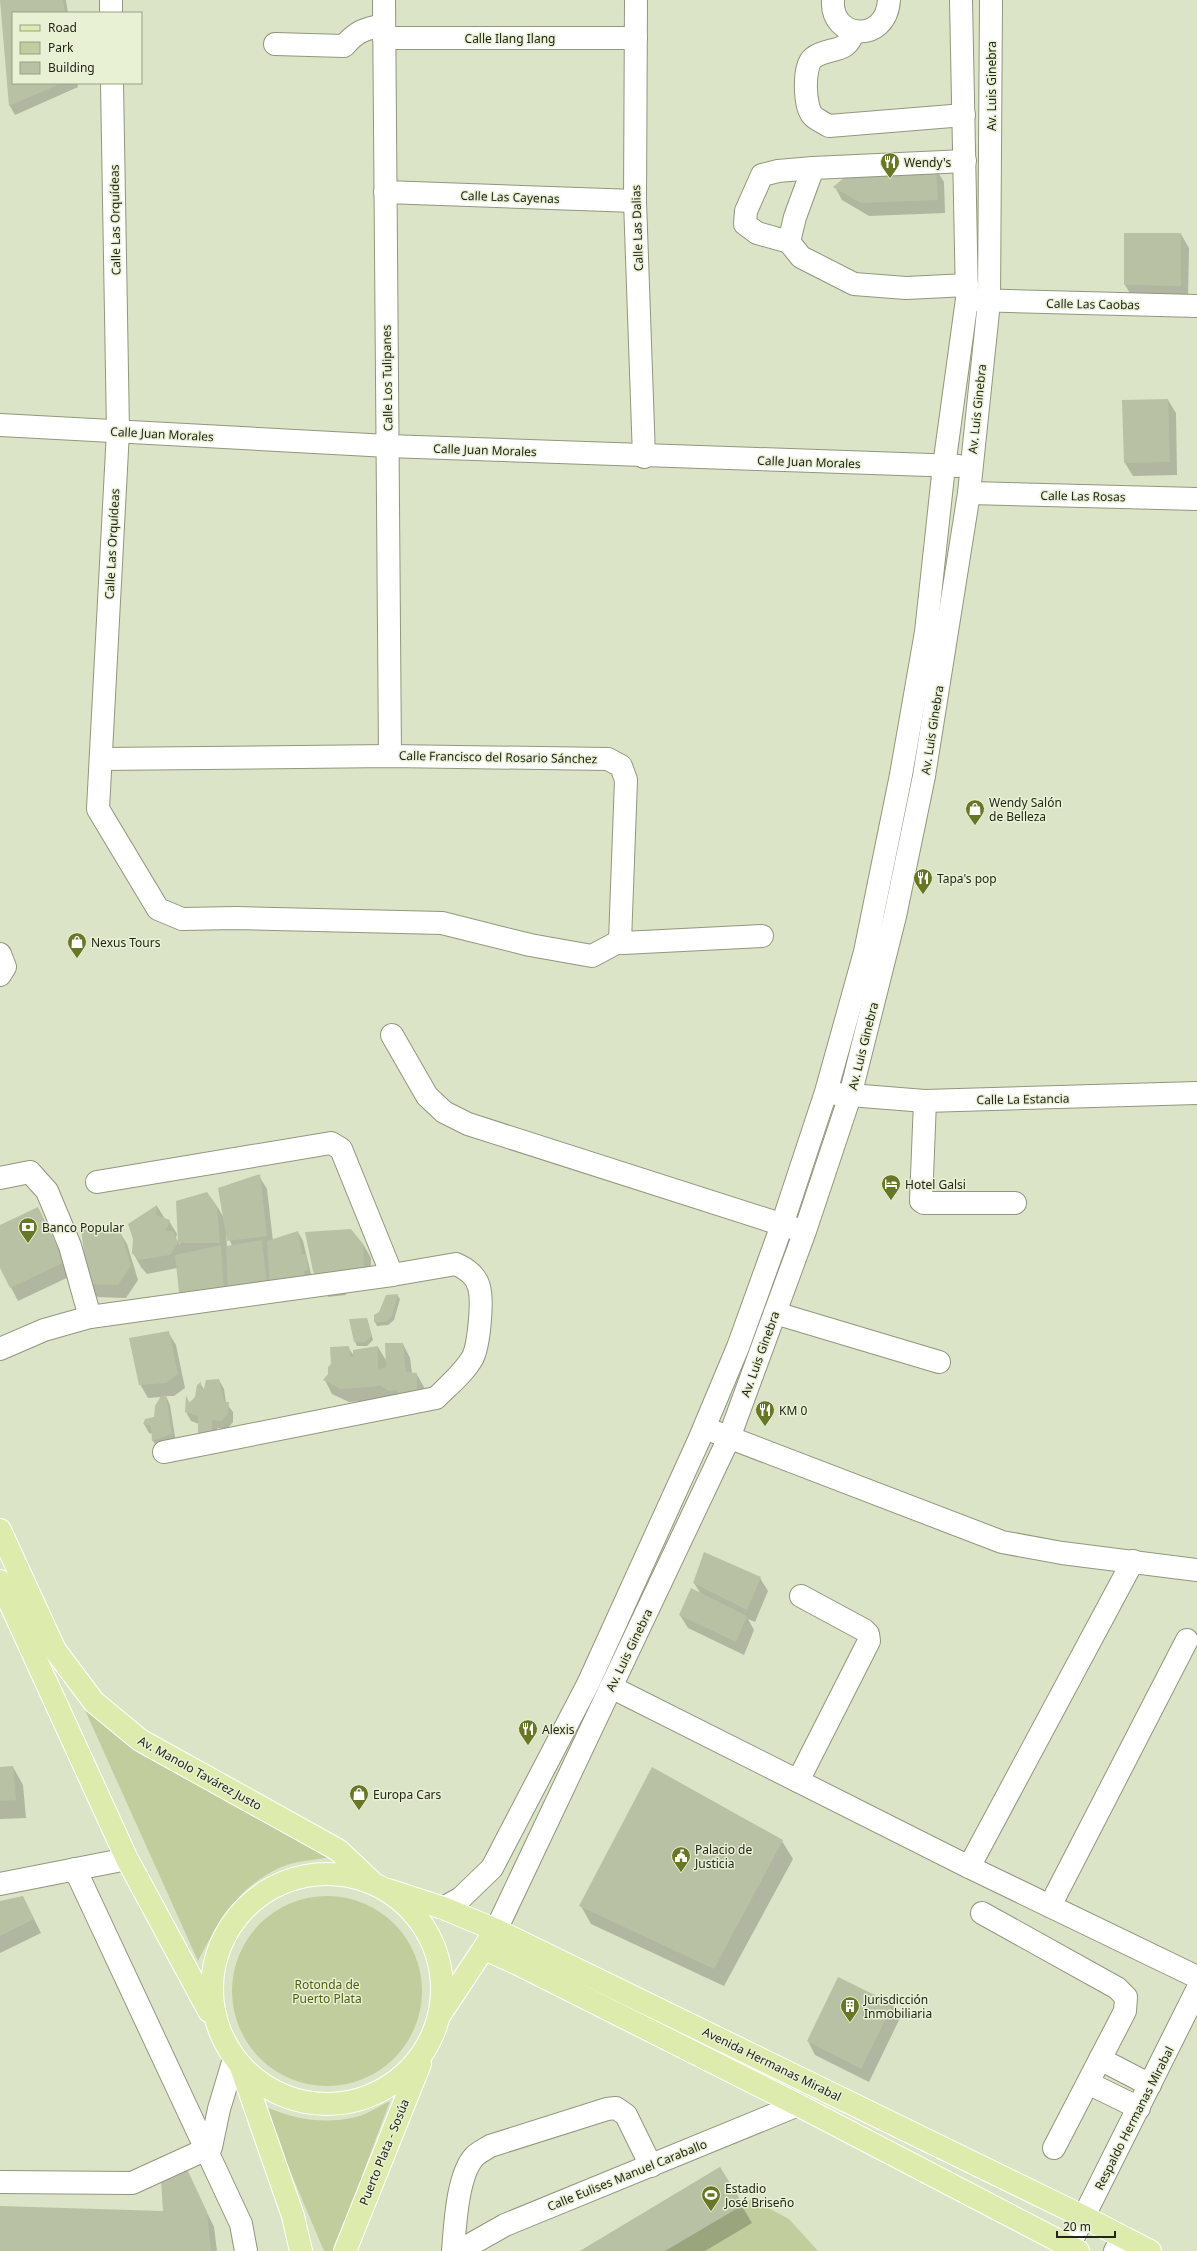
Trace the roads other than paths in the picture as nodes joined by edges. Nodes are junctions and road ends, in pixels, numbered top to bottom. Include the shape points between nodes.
1 (111, 0) edge
2 (384, 0) edge
3 (636, 0) edge
4 (833, 0) edge
5 (890, 0) edge
6 (960, 0) edge
7 (991, 0) edge
8 (111, 12) edge
9 (384, 31) junction
10 (853, 31) junction
11 (636, 38) junction
12 (275, 44) dead end
13 (112, 84) edge
14 (964, 115) junction
15 (965, 161) junction
16 (813, 168) junction
17 (385, 192) junction
18 (635, 201) junction
19 (789, 242) junction
20 (966, 292) junction
21 (989, 302) junction
22 (1197, 306) edge
23 (0, 425) edge
24 (118, 431) junction
25 (388, 446) junction
26 (644, 457) junction
27 (944, 466) junction
28 (971, 467) junction
29 (969, 493) junction
30 (1197, 499) edge
31 (390, 756) junction
32 (101, 759) junction
33 (762, 936) dead end
34 (620, 941) junction
35 (0, 954) edge
36 (0, 975) edge
37 (392, 1035) dead end
38 (826, 1092) junction
39 (1197, 1093) edge
40 (850, 1096) junction
41 (925, 1101) junction
42 (0, 1178) edge
43 (97, 1182) dead end
44 (1015, 1203) dead end
45 (782, 1224) junction
46 (805, 1231) junction
47 (392, 1275) junction
48 (775, 1313) junction
49 (90, 1317) junction
50 (0, 1349) edge
51 (939, 1362) dead end
52 (704, 1427) junction
53 (729, 1438) junction
54 (164, 1452) dead end
55 (0, 1530) edge
56 (1133, 1561) junction
57 (1197, 1570) edge
58 (0, 1581) edge
59 (801, 1596) dead end
60 (1187, 1640) dead end
61 (611, 1687) junction
62 (798, 1781) junction
63 (127, 1859) junction
64 (969, 1867) junction
65 (75, 1869) junction
66 (0, 1884) edge
67 (380, 1886) junction
68 (1050, 1906) junction
69 (443, 1908) junction
70 (982, 1913) dead end
71 (496, 1930) junction
72 (485, 1949) junction
73 (1197, 1977) edge
74 (1197, 1990) edge
75 (441, 2013) junction
76 (216, 2025) junction
77 (424, 2054) junction
78 (1100, 2059) junction
79 (238, 2063) junction
80 (1088, 2083) junction
81 (1150, 2085) junction
82 (798, 2105) junction
83 (1139, 2108) junction
84 (1054, 2148) dead end
85 (207, 2149) junction
86 (651, 2166) junction
87 (0, 2182) edge
88 (1084, 2217) junction
89 (1119, 2244) edge
90 (1073, 2248) edge
91 (246, 2251) edge
92 (301, 2251) edge
93 (346, 2251) edge
94 (453, 2251) edge
95 (459, 2251) edge
96 (1150, 2251) edge

1 - 8 street
2 - 9 street, Calle Los Tulipanes
3 - 11 street, Calle Las Dalias
4 - 10 street via 836,17 843,26
5 - 10 street via 883,21 875,28 864,32
6 - 14 street, Av. Luis Ginebra
7 - 21 street, Av. Luis Ginebra
9 - 11 street, Calle Ilang Ilang
9 - 12 street, Calle Ilang Ilang via 364,29 344,46
9 - 17 street, Calle Los Tulipanes
10 - 14 street via 852,39 846,46 813,58 807,68 807,104 812,116 829,126
11 - 18 street, Calle Las Dalias
13 - 24 street, Calle Las Orquídeas
14 - 15 street, Av. Luis Ginebra
15 - 16 street
15 - 20 street, Av. Luis Ginebra
16 - 19 street via 794,217
16 - 19 street via 762,175 746,211 745,224 757,233
17 - 18 street, Calle Las Cayenas
17 - 25 street, Calle Los Tulipanes
18 - 26 street, Calle Las Dalias
19 - 20 street, Calle Las Caobas via 801,257 854,284
20 - 21 street, Calle Las Caobas
20 - 27 street, Av. Luis Ginebra
21 - 22 street, Calle Las Caobas
21 - 28 street, Av. Luis Ginebra
23 - 24 street, Calle Juan Morales
24 - 25 street, Calle Juan Morales
24 - 32 street, Calle Las Orquídeas
25 - 26 street, Calle Juan Morales
25 - 31 street, Calle Los Tulipanes
26 - 27 street, Calle Juan Morales
27 - 28 street, Calle Juan Morales
27 - 38 street, Av. Luis Ginebra via 926,632 901,775 864,952
28 - 29 street, Av. Luis Ginebra
29 - 30 street, Calle Las Rosas
29 - 40 street, Av. Luis Ginebra via 924,776 896,916
31 - 32 street, Calle Francisco del Rosario Sánchez
31 - 34 street, Calle Francisco del Rosario Sánchez via 608,759 621,766 626,780
32 - 34 street, Calle Las Orquídeas via 98,809 158,908 182,919 442,923 530,945 592,956
33 - 34 street via 623,943
35 - 36 street via 5,967
37 - 45 street via 427,1096 444,1112 468,1124
38 - 40 street, Calle La Estancia
38 - 45 street, Av. Luis Ginebra
39 - 41 street, Calle La Estancia
40 - 41 street, Calle La Estancia
40 - 46 street, Av. Luis Ginebra
41 - 44 street via 921,1201
42 - 49 street via 30,1172 47,1191 70,1246
43 - 47 street via 331,1143 341,1149
45 - 46 street
45 - 52 street, Av. Luis Ginebra via 738,1347
46 - 48 street, Av. Luis Ginebra
47 - 49 street
47 - 54 street via 456,1264 473,1276 479,1287 479,1338 473,1356 463,1372 436,1398
48 - 51 street
48 - 53 street, Av. Luis Ginebra
49 - 50 street via 44,1330
52 - 53 street
52 - 69 street, Av. Luis Ginebra via 588,1684 492,1868 461,1898
53 - 56 street via 1002,1542 1062,1553
53 - 61 street, Av. Luis Ginebra
55 - 67 main road, Av. Manolo Tavárez Justo via 55,1650 94,1702 140,1740 338,1850
56 - 57 street
56 - 64 street
58 - 63 main road
59 - 62 street via 864,1630 869,1641
60 - 68 street
61 - 62 street
61 - 71 street, Av. Luis Ginebra
62 - 64 street
63 - 65 street
63 - 76 main road
64 - 68 street
65 - 66 street
65 - 85 street
67 - 69 main road, Avenida Hermanas Mirabal
67 - 75 main road via 415,1914 434,1944 442,1978
67 - 76 main road via 335,1873 298,1876 263,1891 235,1917 217,1950 210,1987
68 - 73 street
69 - 71 main road, Avenida Hermanas Mirabal
70 - 78 street via 1117,1988 1126,1997 1125,2011
71 - 72 main road, Av. Luis Ginebra
71 - 88 main road, Avenida Hermanas Mirabal
72 - 75 main road, Av. Luis Ginebra
72 - 82 main road, Avenida Hermanas Mirabal
74 - 81 street, Respaldo Hermanas Mirabal
75 - 77 main road
76 - 79 main road
77 - 79 main road via 400,2079 376,2094 336,2105 301,2102 268,2089
77 - 93 main road, Puerto Plata - Sosúa
78 - 80 street
78 - 81 street
79 - 85 street via 219,2109 211,2147
79 - 92 main road via 293,2216
80 - 83 street
80 - 84 street
81 - 83 street, Respaldo Hermanas Mirabal
82 - 86 street, Calle Eulises Manuel Caraballo
82 - 90 main road, Avenida Hermanas Mirabal
83 - 88 street, Respaldo Hermanas Mirabal
85 - 87 street via 132,2183
85 - 91 street via 241,2224
86 - 94 street via 626,2115 616,2108 490,2146 474,2157 466,2174 456,2208
86 - 95 street, Calle Eulises Manuel Caraballo via 505,2225
88 - 89 main road, Avenida Hermanas Mirabal
88 - 90 street, Respaldo Hermanas Mirabal
89 - 96 main road, Avenida Hermanas Mirabal

